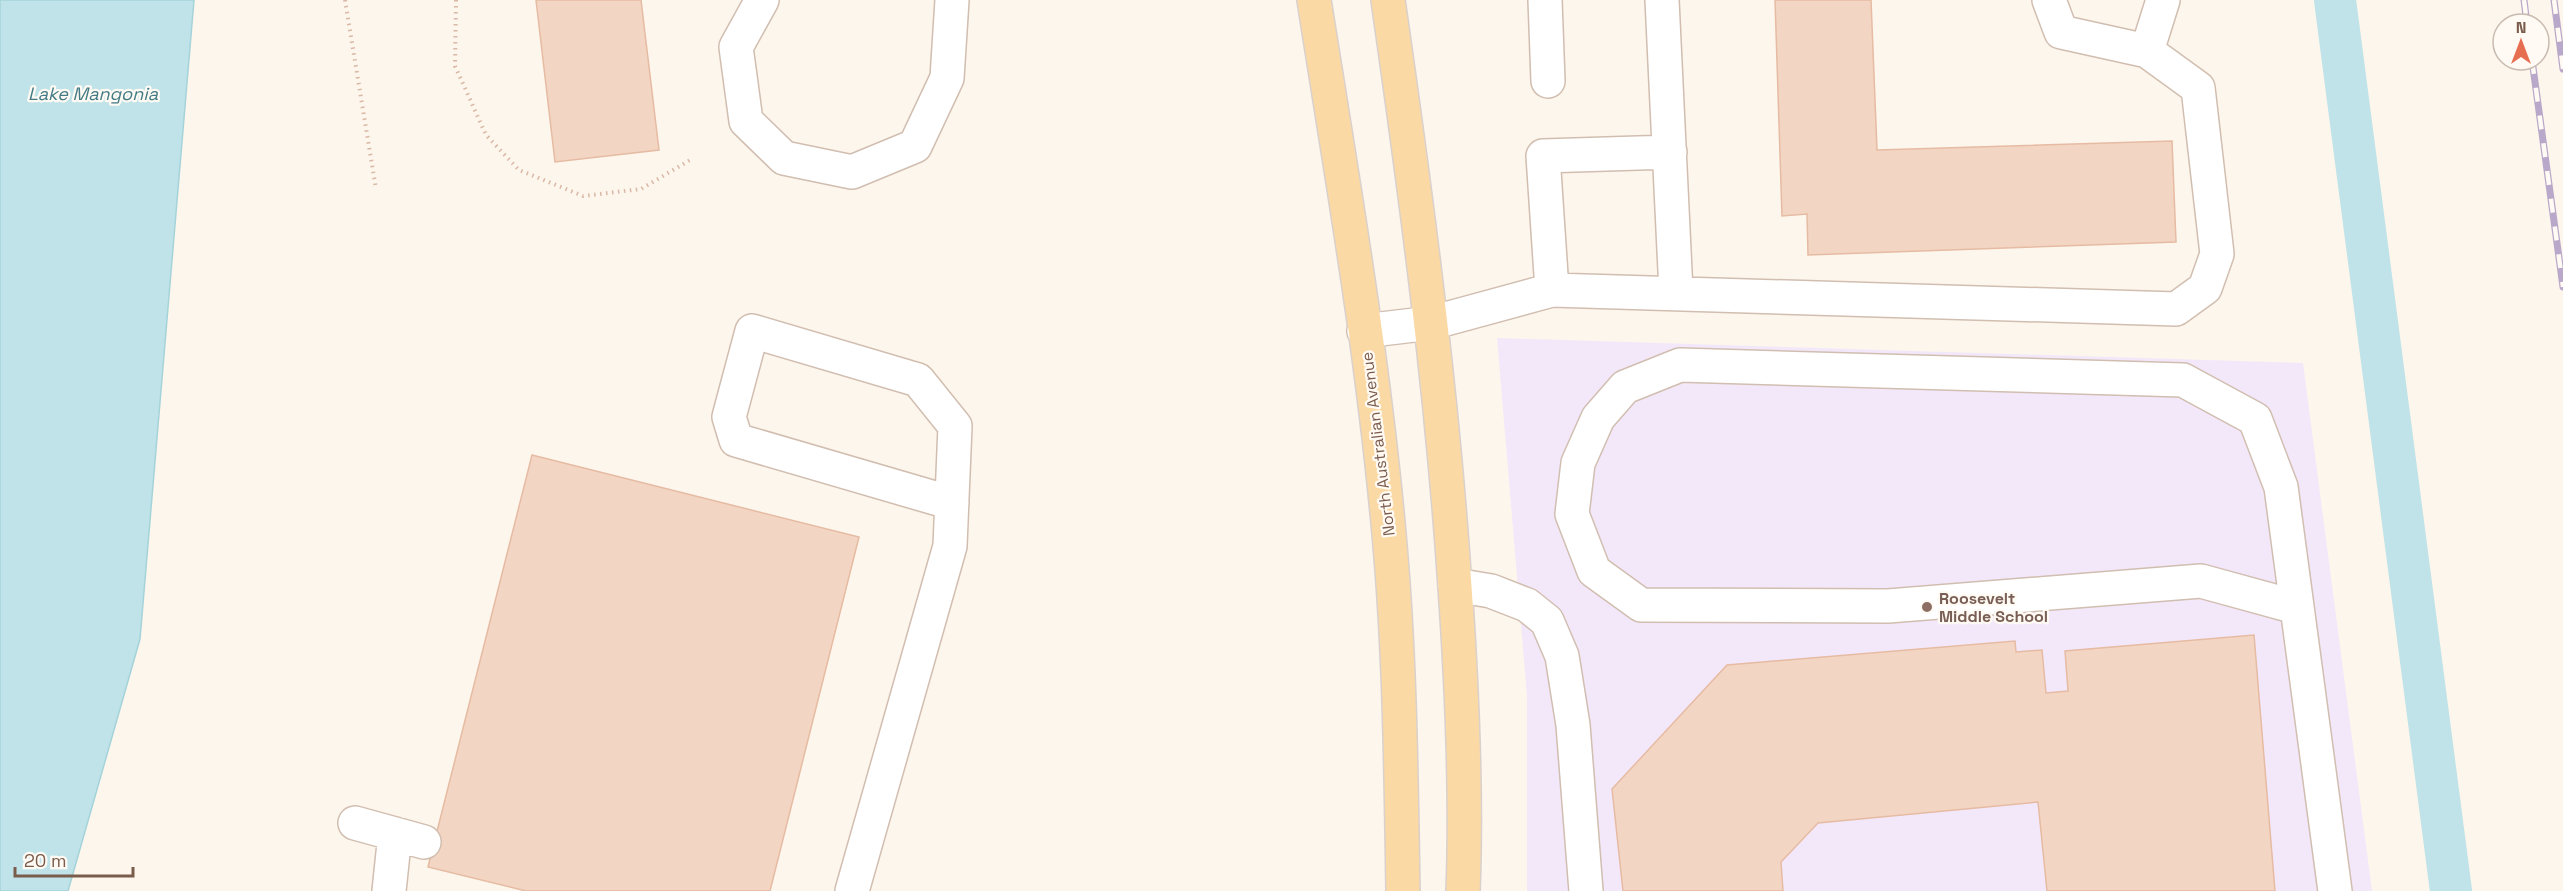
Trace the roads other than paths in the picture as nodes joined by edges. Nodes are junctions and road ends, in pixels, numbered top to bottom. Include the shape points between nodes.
1 (762, 0) edge
2 (952, 0) edge
3 (1314, 0) edge
4 (1388, 0) edge
5 (1545, 0) edge
6 (1662, 0) edge
7 (2049, 0) edge
8 (2163, 0) edge
9 (2148, 51) junction
10 (1548, 81) dead end
11 (1670, 152) junction
12 (1552, 290) junction
13 (1676, 292) junction
14 (1431, 323) junction
15 (1364, 331) junction
16 (952, 503) junction
17 (1455, 585) junction
18 (2296, 607) junction
19 (355, 823) dead end
20 (389, 891) edge
21 (852, 891) edge
22 (1403, 891) edge
23 (1463, 891) edge
24 (1586, 891) edge
25 (2335, 891) edge

1 - 2 lane via 736,47 746,121 784,158 852,172 915,146 947,78
3 - 15 main road, North Australian Avenue
4 - 14 main road
5 - 10 lane
6 - 11 lane
7 - 9 lane via 2061,32
8 - 9 lane
9 - 13 lane via 2198,88 2217,254 2205,288 2176,309
11 - 12 lane via 1543,156
11 - 13 lane
12 - 13 lane
12 - 14 lane
14 - 15 lane
14 - 17 main road via 1450,495
15 - 22 main road, North Australian Avenue via 1389,534 1401,714
16 - 16 lane via 736,440 729,417 752,331 918,380 955,426
16 - 21 lane via 950,546
17 - 23 main road via 1461,677
17 - 24 lane via 1491,591 1527,605 1547,621 1562,656 1573,725
18 - 18 lane via 2281,487 2255,418 2183,380 1680,365 1625,387 1598,418 1578,463 1572,514 1594,571 1641,605 1888,606 2201,581
18 - 25 lane
19 - 20 lane via 409,838

